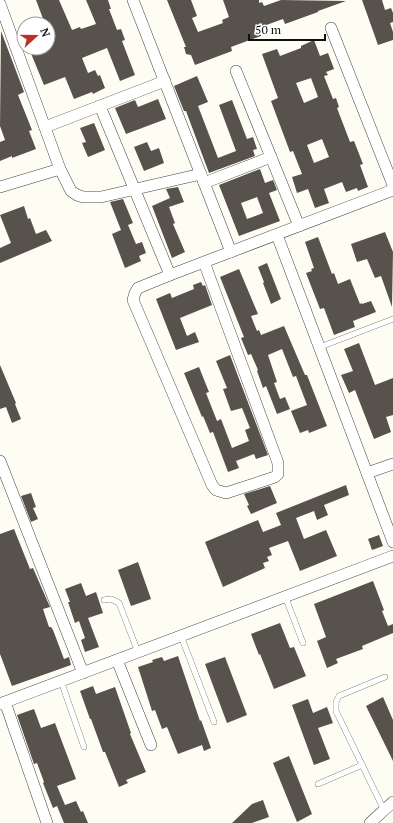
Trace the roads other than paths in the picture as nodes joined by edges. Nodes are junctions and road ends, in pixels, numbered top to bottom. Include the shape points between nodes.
1 (132, 0) edge
2 (0, 4) edge
3 (331, 28) dead end
4 (236, 71) dead end
5 (165, 81) junction
6 (100, 106) junction
7 (45, 127) junction
8 (271, 157) junction
9 (60, 169) junction
10 (203, 178) junction
11 (393, 185) edge
12 (0, 188) edge
13 (134, 189) junction
14 (393, 190) edge
15 (299, 226) junction
16 (277, 235) junction
17 (231, 252) junction
18 (204, 262) junction
19 (170, 275) junction
20 (393, 319) edge
21 (320, 347) junction
22 (0, 461) edge
23 (393, 464) edge
24 (367, 473) junction
25 (393, 542) edge
26 (393, 556) edge
27 (285, 596) junction
28 (104, 600) dead end
29 (181, 636) junction
30 (303, 644) dead end
31 (138, 652) junction
32 (117, 660) junction
33 (83, 673) junction
34 (385, 677) dead end
35 (61, 681) junction
36 (3, 703) edge
37 (214, 722) dead end
38 (151, 745) dead end
39 (84, 747) dead end
40 (362, 765) junction
41 (318, 784) dead end
42 (393, 802) edge
43 (384, 810) junction
44 (374, 821) edge
45 (47, 823) edge

1 - 5 street
2 - 7 street
3 - 11 street
4 - 8 street
5 - 6 street
5 - 10 street
6 - 7 street
6 - 13 street
7 - 9 street
8 - 10 street
8 - 15 street
9 - 12 street
9 - 13 street via 71,191 83,197 101,197
10 - 13 street
10 - 17 street
13 - 19 street
14 - 15 street
15 - 16 street
16 - 17 street
16 - 21 street
17 - 18 street
18 - 19 street
18 - 19 street via 278,463 278,474 274,477 226,493 212,486 133,300 138,288
20 - 21 lane
21 - 24 street
22 - 33 street
23 - 24 street
24 - 25 street
26 - 27 street
27 - 29 street
27 - 30 lane
28 - 31 lane via 111,599 119,603
29 - 31 street
29 - 37 lane
31 - 32 street
32 - 33 street
32 - 38 street
33 - 35 street
34 - 40 lane via 339,696 336,702 336,711
35 - 36 street
35 - 39 lane
36 - 45 street
40 - 41 lane
40 - 43 lane
42 - 43 street
43 - 44 street

